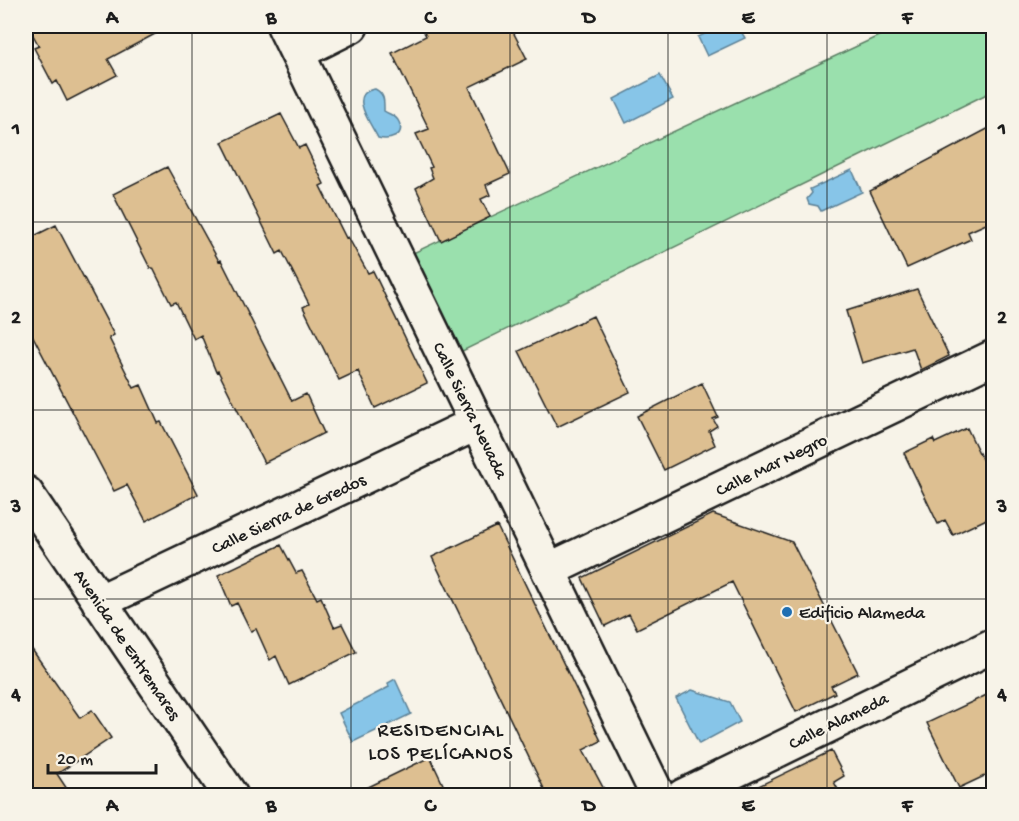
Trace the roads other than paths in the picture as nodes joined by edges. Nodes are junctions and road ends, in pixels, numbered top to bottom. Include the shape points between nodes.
1 (351, 26) edge
2 (290, 39) edge
3 (993, 357) edge
4 (477, 423) junction
5 (26, 493) edge
6 (549, 570) junction
7 (99, 602) junction
8 (993, 645) edge
9 (231, 795) edge
10 (658, 795) edge
11 (683, 795) edge

1 - 2 street
2 - 4 street, Calle Sierra Nevada
3 - 6 street, Calle Mar Negro
4 - 6 street, Calle Sierra Nevada
4 - 7 street, Calle Sierra de Gredos
5 - 7 street, Avenida de Entremares
6 - 10 street, Calle Sierra Nevada
7 - 9 street, Avenida de Entremares
8 - 11 street, Calle Alameda

